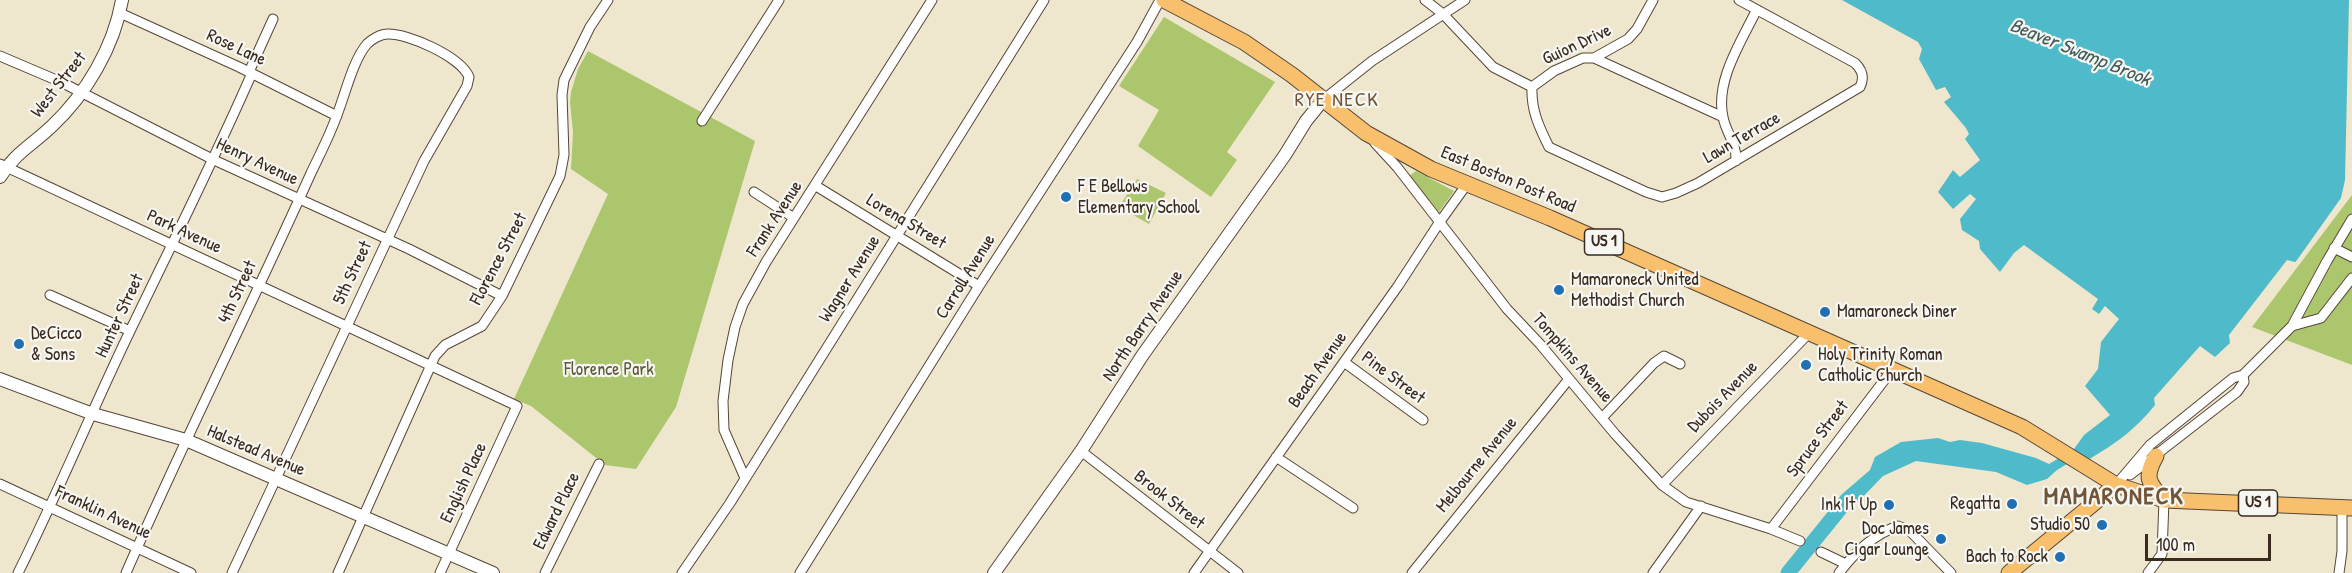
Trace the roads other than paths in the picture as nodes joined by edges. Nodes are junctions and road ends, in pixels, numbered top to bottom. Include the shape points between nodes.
1 (122, 0) edge
2 (608, 0) edge
3 (779, 0) edge
4 (932, 0) edge
5 (1044, 0) edge
6 (1162, 0) edge
7 (1425, 0) edge
8 (1465, 0) edge
9 (1653, 0) edge
10 (1738, 0) edge
11 (1755, 11) junction
12 (120, 14) junction
13 (1443, 14) junction
14 (273, 19) dead end
15 (387, 34) joint
16 (0, 56) edge
17 (1594, 58) junction
18 (251, 73) junction
19 (1532, 87) junction
20 (80, 92) junction
21 (1323, 100) junction
22 (337, 116) junction
23 (1723, 117) junction
24 (702, 121) dead end
25 (1366, 133) junction
26 (214, 160) junction
27 (1736, 161) junction
28 (2, 170) edge
29 (1467, 184) junction
30 (816, 186) junction
31 (754, 192) dead end
32 (299, 200) junction
33 (794, 218) junction
34 (2352, 219) edge
35 (1439, 223) junction
36 (897, 236) junction
37 (387, 239) junction
38 (173, 244) junction
39 (2334, 248) junction
40 (2352, 257) edge
41 (2352, 278) edge
42 (260, 285) junction
43 (979, 286) junction
44 (50, 295) dead end
45 (501, 296) junction
46 (347, 325) junction
47 (2292, 326) junction
48 (130, 331) junction
49 (1809, 333) junction
50 (1344, 362) junction
51 (1680, 364) dead end
52 (430, 366) junction
53 (1892, 370) junction
54 (2243, 375) junction
55 (0, 379) edge
56 (1569, 379) junction
57 (517, 406) joint
58 (93, 414) junction
59 (1602, 418) junction
60 (1423, 420) dead end
61 (186, 440) junction
62 (1081, 451) junction
63 (2156, 456) junction
64 (1276, 458) junction
65 (599, 465) dead end
66 (746, 478) junction
67 (276, 479) junction
68 (0, 484) edge
69 (1662, 485) junction
70 (2116, 485) junction
71 (2164, 500) junction
72 (1701, 506) junction
73 (51, 507) junction
74 (2347, 507) edge
75 (1353, 508) dead end
76 (364, 517) junction
77 (1771, 529) junction
78 (1800, 542) dead end
79 (138, 547) junction
80 (1210, 552) junction
81 (1821, 552) dead end
82 (449, 554) junction
83 (1845, 564) junction
84 (18, 573) edge
85 (126, 573) edge
86 (191, 573) edge
87 (232, 573) edge
88 (338, 573) edge
89 (440, 573) edge
90 (493, 573) edge
91 (545, 573) edge
92 (682, 573) edge
93 (800, 573) edge
94 (994, 573) edge
95 (1194, 573) edge
96 (1238, 573) edge
97 (1412, 573) edge
98 (1653, 573) edge
99 (1839, 573) edge
100 (1951, 573) edge
101 (2009, 573) edge
102 (2148, 573) edge
103 (2339, 573) edge

1 - 12 street, West Street
2 - 45 street, Florence Street via 564,80 564,155 560,176
3 - 24 street
4 - 30 street, Frank Avenue
5 - 36 street, Wagner Avenue
6 - 21 main road, East Boston Post Road / US 1 via 1244,42
6 - 43 street, Carroll Avenue
7 - 13 street
8 - 13 street
9 - 17 street, Guion Drive via 1633,34
10 - 11 street, Lawn Terrace
11 - 23 street via 1726,76 1721,95
11 - 27 street, Lawn Terrace via 1855,63 1863,81 1860,87
12 - 18 street, Rose Lane
12 - 20 street, West Street via 105,53
13 - 19 street via 1493,67
13 - 21 street via 1372,60
14 - 18 street, Hunter Street
15 - 22 street, 4th Street via 368,43 361,53
15 - 37 street, 5th Street via 416,40 443,54 463,67 468,77
16 - 20 street, Henry Avenue
17 - 19 street, Guion Drive via 1583,58 1554,71
17 - 23 street
18 - 22 street, Rose Lane
18 - 26 street, Hunter Street
19 - 27 street, Lawn Terrace via 1533,111 1549,147 1646,192 1662,197 1676,193
20 - 26 street, Henry Avenue
20 - 28 street, West Street via 53,125
21 - 25 main road, East Boston Post Road / US 1
21 - 62 street, North Barry Avenue via 1142,356
22 - 32 street, 4th Street
23 - 27 street via 1737,150
25 - 29 main road, East Boston Post Road / US 1 via 1431,170
25 - 35 street, Tompkins Avenue
26 - 32 street, Henry Avenue
26 - 38 street, Hunter Street
28 - 38 street, Park Avenue
29 - 35 street, Beach Avenue
29 - 49 main road, East Boston Post Road / US 1
30 - 33 street, Frank Avenue
30 - 36 street, Lorena Street
31 - 33 street
32 - 37 street, Henry Avenue
32 - 42 street, 4th Street
33 - 66 street, Frank Avenue via 743,304 728,360 724,430
34 - 39 street
35 - 50 street, Beach Avenue
35 - 56 street, Tompkins Avenue
36 - 43 street, Lorena Street
36 - 66 street, Wagner Avenue
37 - 45 street, Henry Avenue
37 - 46 street, 5th Street
38 - 42 street, Park Avenue
38 - 48 street, Hunter Street
39 - 40 street
39 - 47 street
41 - 47 street via 2321,318
42 - 46 street, Park Avenue
42 - 61 street, 4th Street
43 - 93 street, Carroll Avenue
44 - 48 street
45 - 52 street, Florence Street via 482,326 445,345
46 - 52 street, Park Avenue
46 - 67 street, 5th Street
47 - 54 street
48 - 58 street, Hunter Street
49 - 53 main road, East Boston Post Road / US 1
49 - 69 street, Dubois Avenue
50 - 60 street, Pine Street
50 - 64 street, Beach Avenue
51 - 59 street via 1664,356
52 - 57 street, Park Avenue
52 - 76 street, Florence Street
53 - 70 main road, East Boston Post Road / US 1 via 2022,427
53 - 77 street, Spruce Street
54 - 63 street via 2244,382 2237,392
54 - 70 street via 2233,378 2150,446
55 - 58 street, Halstead Avenue
56 - 59 street, Tompkins Avenue
56 - 97 street, Melbourne Avenue
57 - 82 street, English Place
58 - 61 street, Halstead Avenue
58 - 73 street, Hunter Street
59 - 69 street, Tompkins Avenue
61 - 67 street, Halstead Avenue
61 - 79 street, 4th Street
62 - 80 street, Brook Street
62 - 94 street, North Barry Avenue
63 - 70 street
63 - 71 main road via 2148,473 2151,485
64 - 75 street
64 - 80 street, Beach Avenue
65 - 91 street, Edward Place
66 - 92 street, Wagner Avenue
67 - 76 street, Halstead Avenue
67 - 87 street, 5th Street
68 - 73 street, Franklin Avenue
69 - 72 street, Tompkins Avenue via 1686,502
70 - 71 main road, US 1
70 - 101 main road
71 - 74 main road, US 1
71 - 102 street via 2162,554
72 - 77 street, Tompkins Avenue
72 - 98 street
73 - 79 street, Franklin Avenue
73 - 84 street, Hunter Street
74 - 103 street
76 - 82 street, Halstead Avenue
76 - 88 street, Florence Street
77 - 78 street, Tompkins Avenue
79 - 85 street, 4th Street
79 - 86 street, Franklin Avenue
80 - 95 street, Beach Avenue
80 - 96 street, Brook Street
81 - 83 street
82 - 89 street, English Place
82 - 90 street, Halstead Avenue
83 - 99 street
83 - 100 street via 1872,540 1898,526 1910,531

